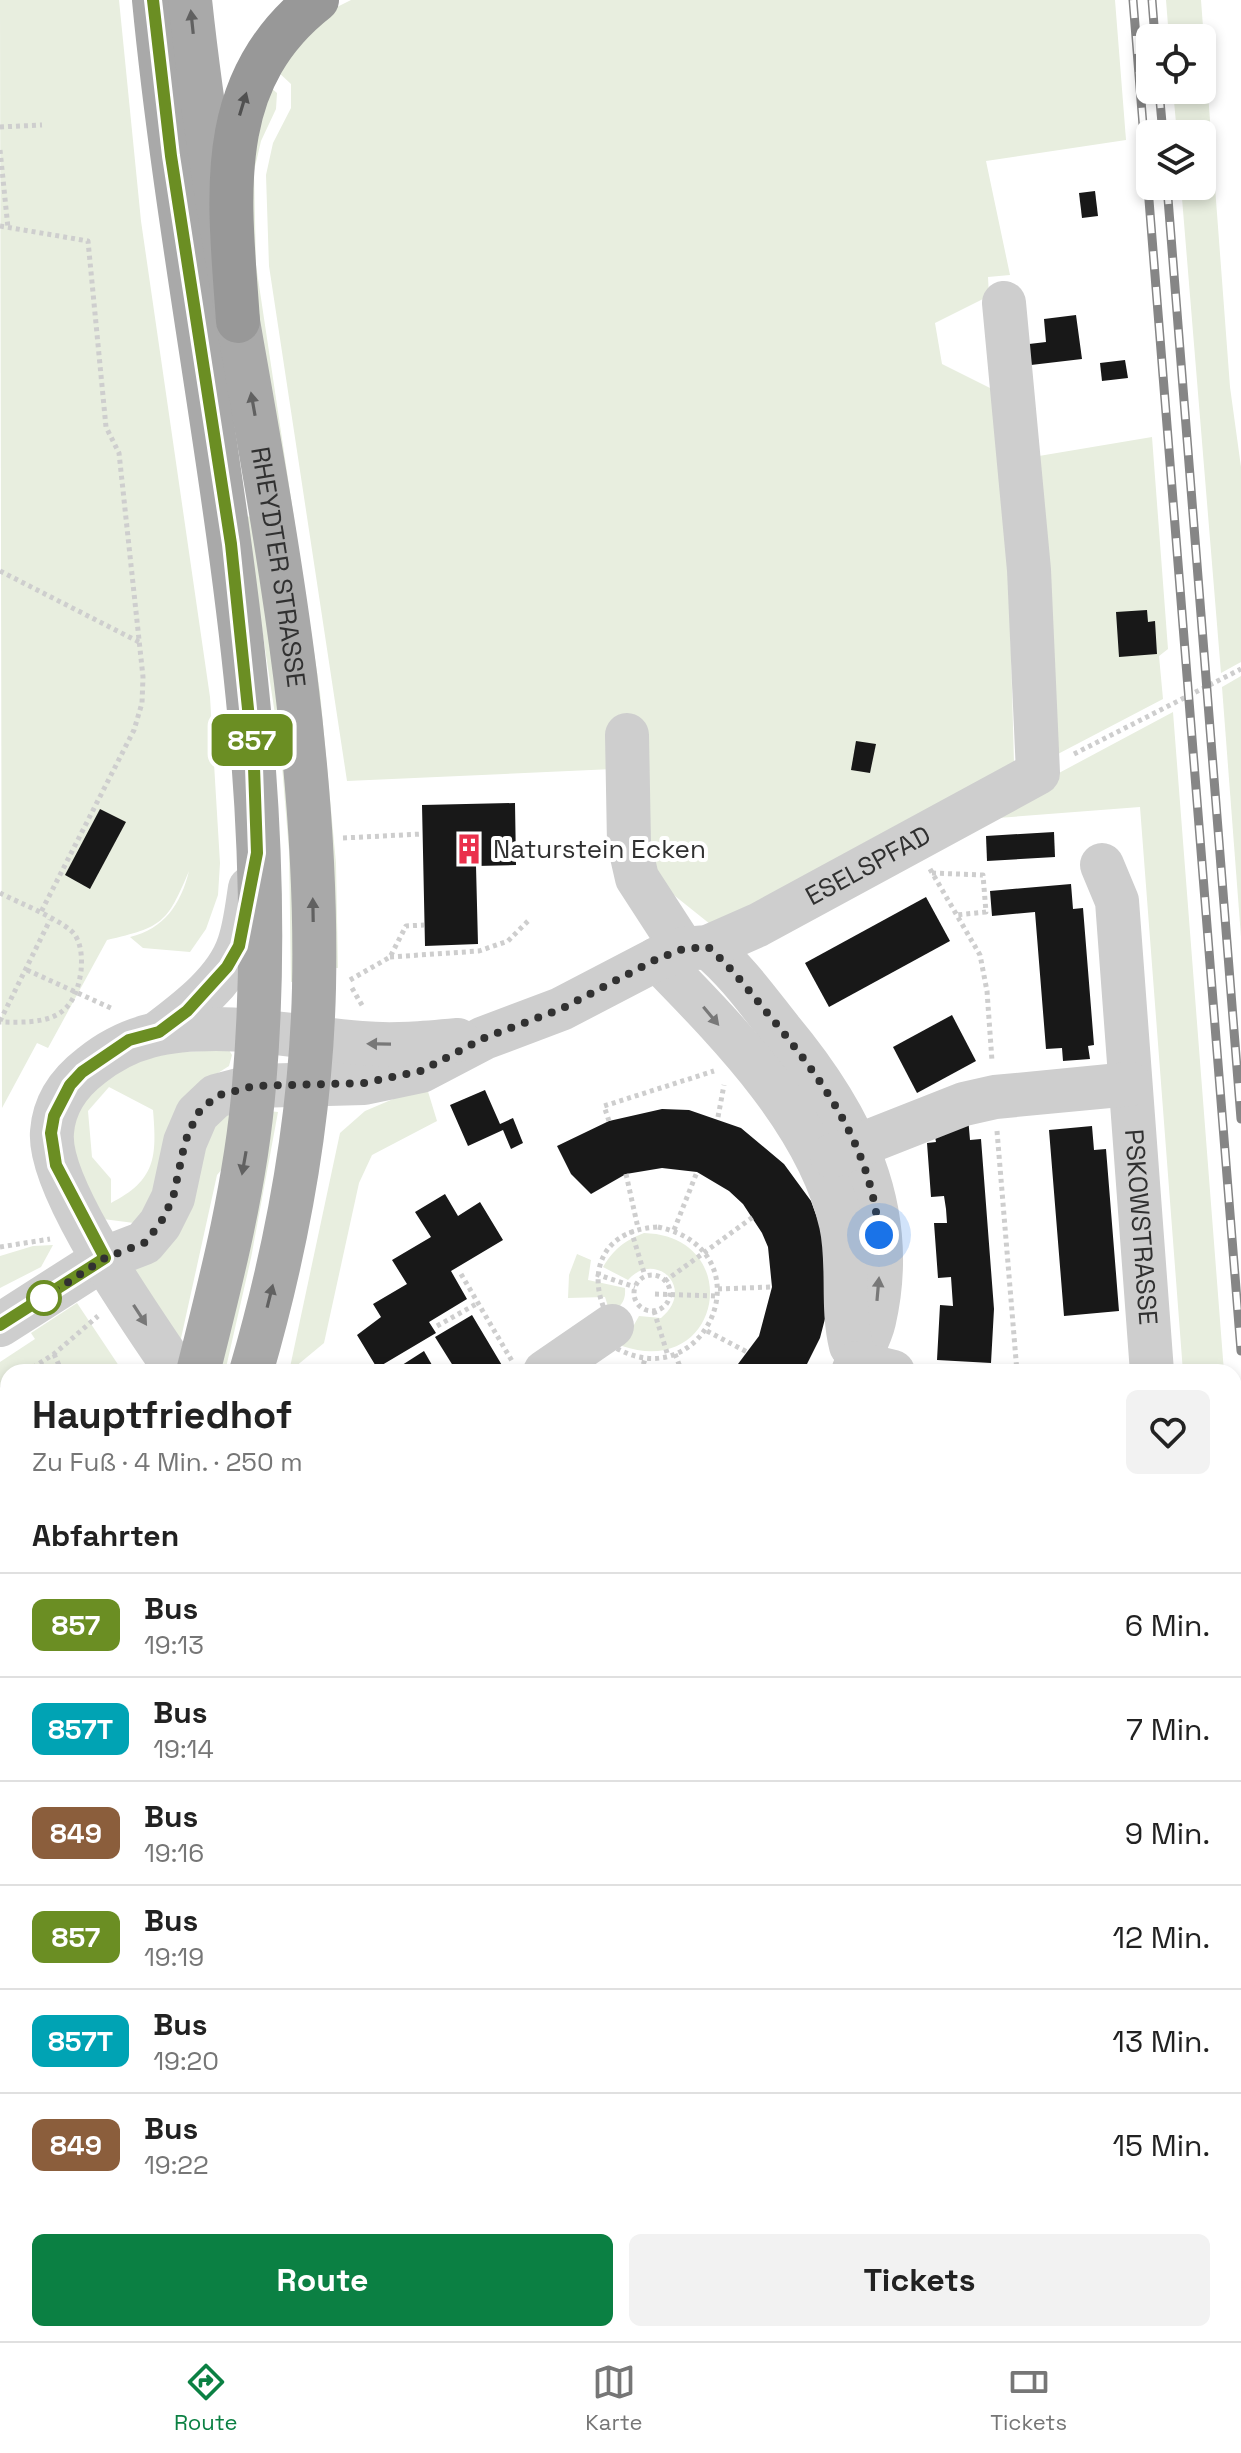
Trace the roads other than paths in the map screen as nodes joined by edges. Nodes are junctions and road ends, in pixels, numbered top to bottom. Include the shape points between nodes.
1 (154, 0) edge
2 (190, 0) edge
3 (317, 0) edge
4 (1004, 303) dead end
5 (238, 321) junction
6 (627, 735) dead end
7 (257, 853) junction
8 (1102, 865) dead end
9 (683, 952) junction
10 (258, 1031) junction
11 (159, 1032) junction
12 (311, 1038) junction
13 (484, 1038) junction
14 (1130, 1084) junction
15 (307, 1085) junction
16 (254, 1086) junction
17 (838, 1153) junction
18 (105, 1258) junction
19 (0, 1325) edge
20 (612, 1326) road end
21 (172, 1364) edge
22 (200, 1364) edge
23 (253, 1364) edge
24 (557, 1364) edge
25 (865, 1364) edge
26 (1151, 1364) edge

1 - 7 main road, RHEYDTER STRASSE via 171,156 233,559 254,767
5 -> 2 main road, RHEYDTER STRASSE via 207,153
5 -> 3 highway via 231,156 242,103 258,66 291,20
4 - 9 street, ESELSPFAD via 1029,570 1038,773 758,925
12 -> 5 main road, RHEYDTER STRASSE via 313,879 306,761 280,566
6 - 9 street via 629,843 637,878
7 - 10 main road, RHEYDTER STRASSE
7 - 11 street, ESELSPFAD via 239,946 208,990
8 - 14 street, PSKOWSTRASSE via 1117,901
9 - 13 street, ESELSPFAD
9 - 17 street via 697,999 789,1111
10 - 11 street, ESELSPFAD
10 - 12 street, ESELSPFAD
10 - 16 main road, RHEYDTER STRASSE
11 - 18 street, ESELSPFAD via 129,1040 82,1072 54,1116 56,1165
13 -> 12 street, ESELSPFAD via 379,1044
12 - 15 main road, RHEYDTER STRASSE
13 - 15 street, ESELSPFAD via 421,1071 364,1083
14 - 17 street via 964,1104
14 - 26 street, PSKOWSTRASSE
15 - 16 street, ESELSPFAD
23 -> 15 main road, RHEYDTER STRASSE via 281,1253
16 - 18 street, ESELSPFAD via 208,1101 185,1142 173,1198 160,1224 144,1243
16 -> 22 main road, RHEYDTER STRASSE via 231,1242
17 - 25 street via 847,1321
18 - 19 street, ESELSPFAD
18 -> 21 street, ESELSPFAD
20 - 24 street

